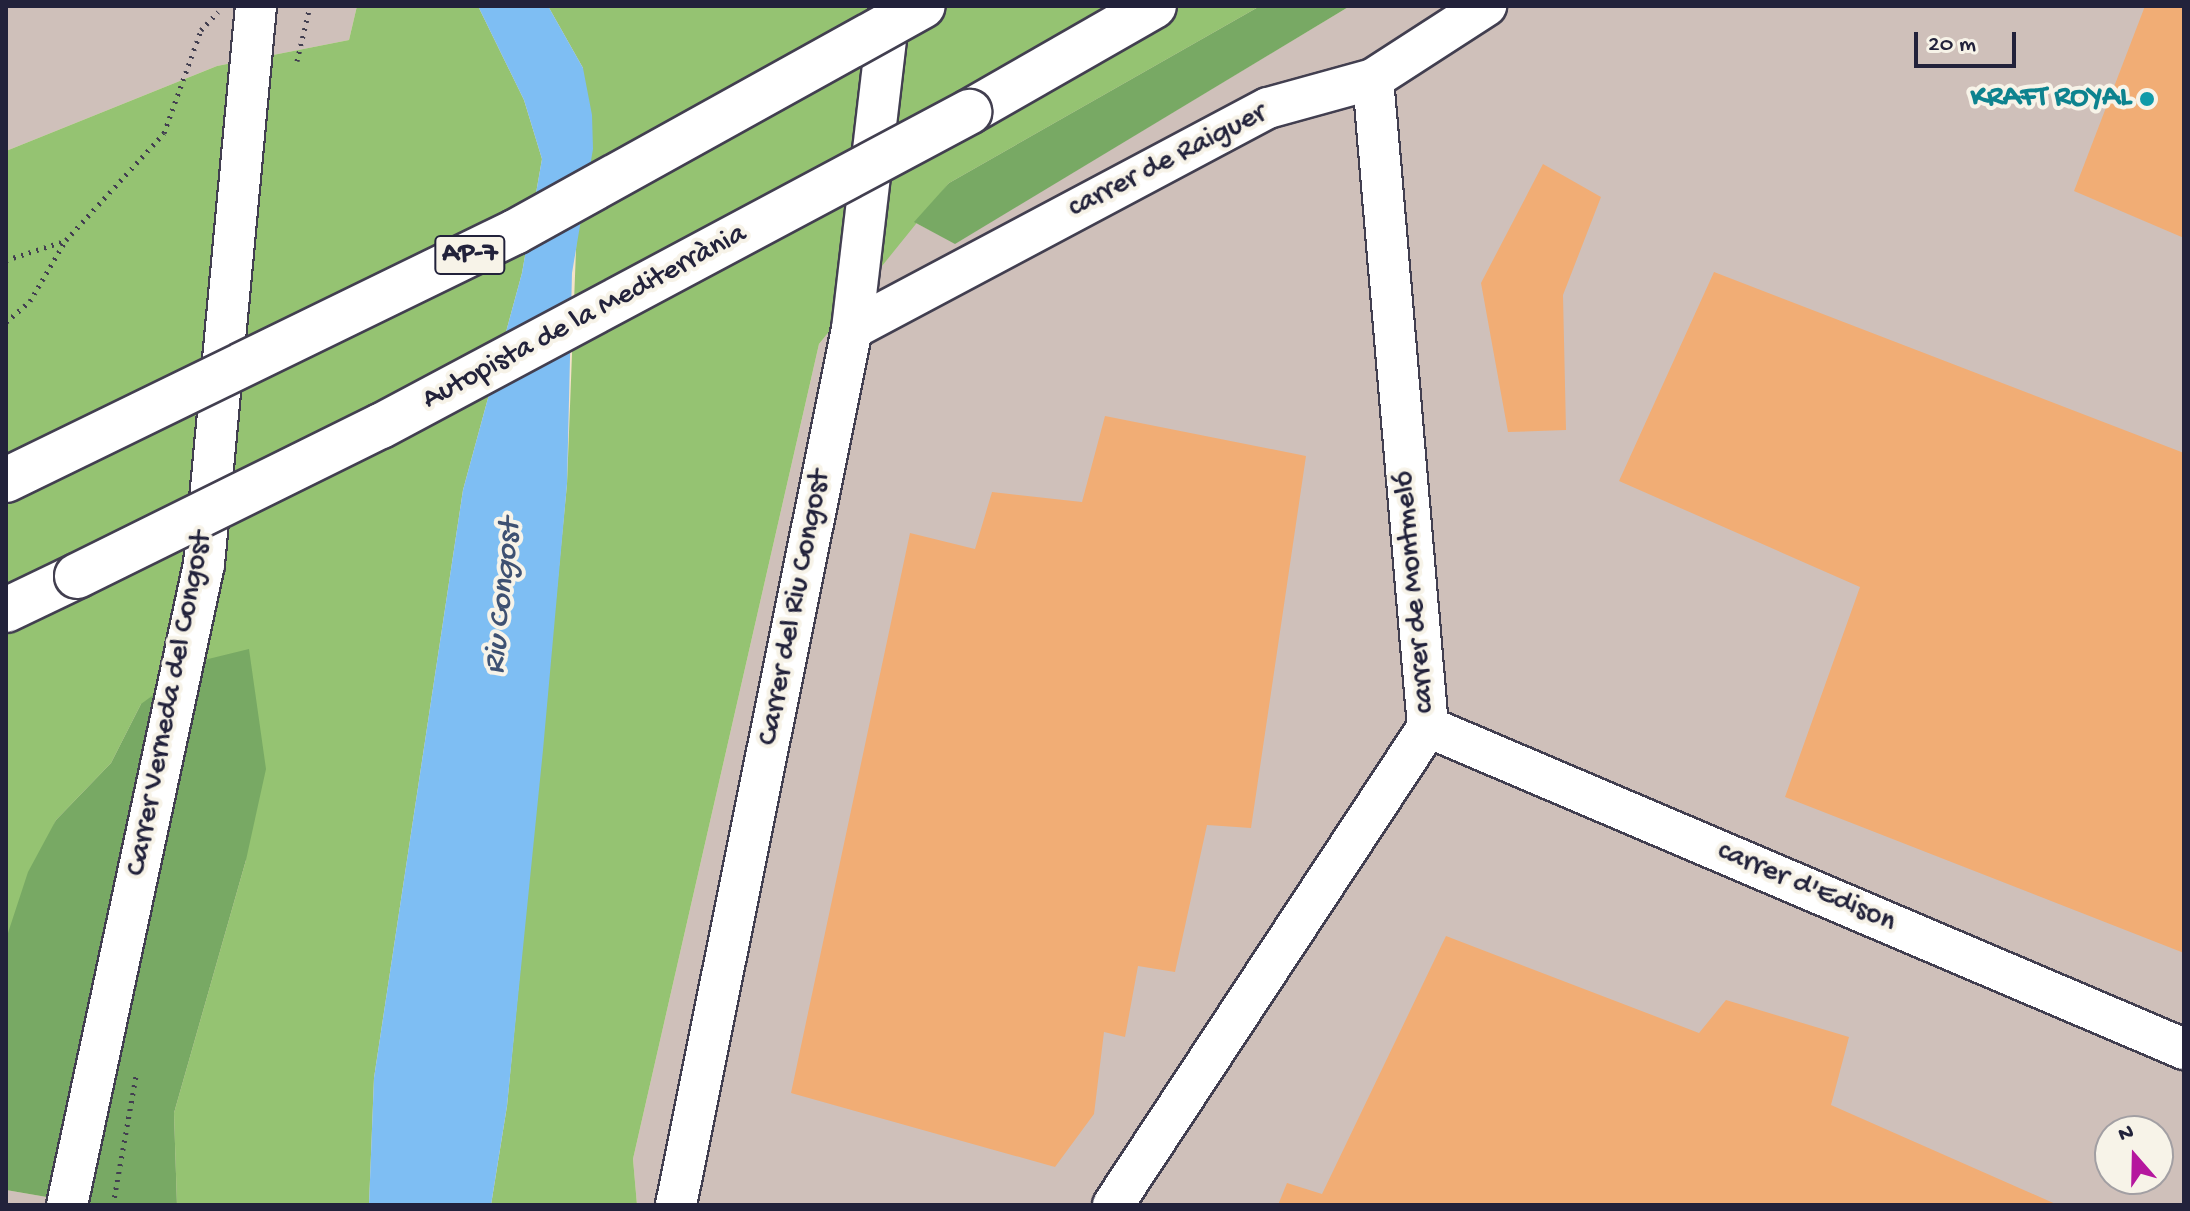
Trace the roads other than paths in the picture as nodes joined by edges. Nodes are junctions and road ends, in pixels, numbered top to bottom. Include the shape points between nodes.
1 (256, 6) edge
2 (890, 6) edge
3 (923, 6) edge
4 (1154, 6) edge
5 (1486, 6) edge
6 (1373, 79) junction
7 (852, 329) junction
8 (6, 480) edge
9 (6, 610) edge
10 (1428, 727) junction
11 (2184, 1049) edge
12 (67, 1205) edge
13 (676, 1205) edge
14 (1113, 1205) edge

1 - 12 street, Carrer Verneda del Congost via 204,564
2 - 7 street, Carrer del Riu Congost
3 - 8 highway, AP-7, bridge via 515,232
4 - 9 highway, Autopista de la Mediterrània, bridge via 969,112 381,426
5 - 6 street, carrer de Raiguer
6 - 7 street, carrer de Raiguer via 1268,108
6 - 10 street, carrer de Montmeló
7 - 13 street, Carrer del Riu Congost
10 - 11 street, carrer d'Edison
10 - 14 street, carrer de Montmeló

